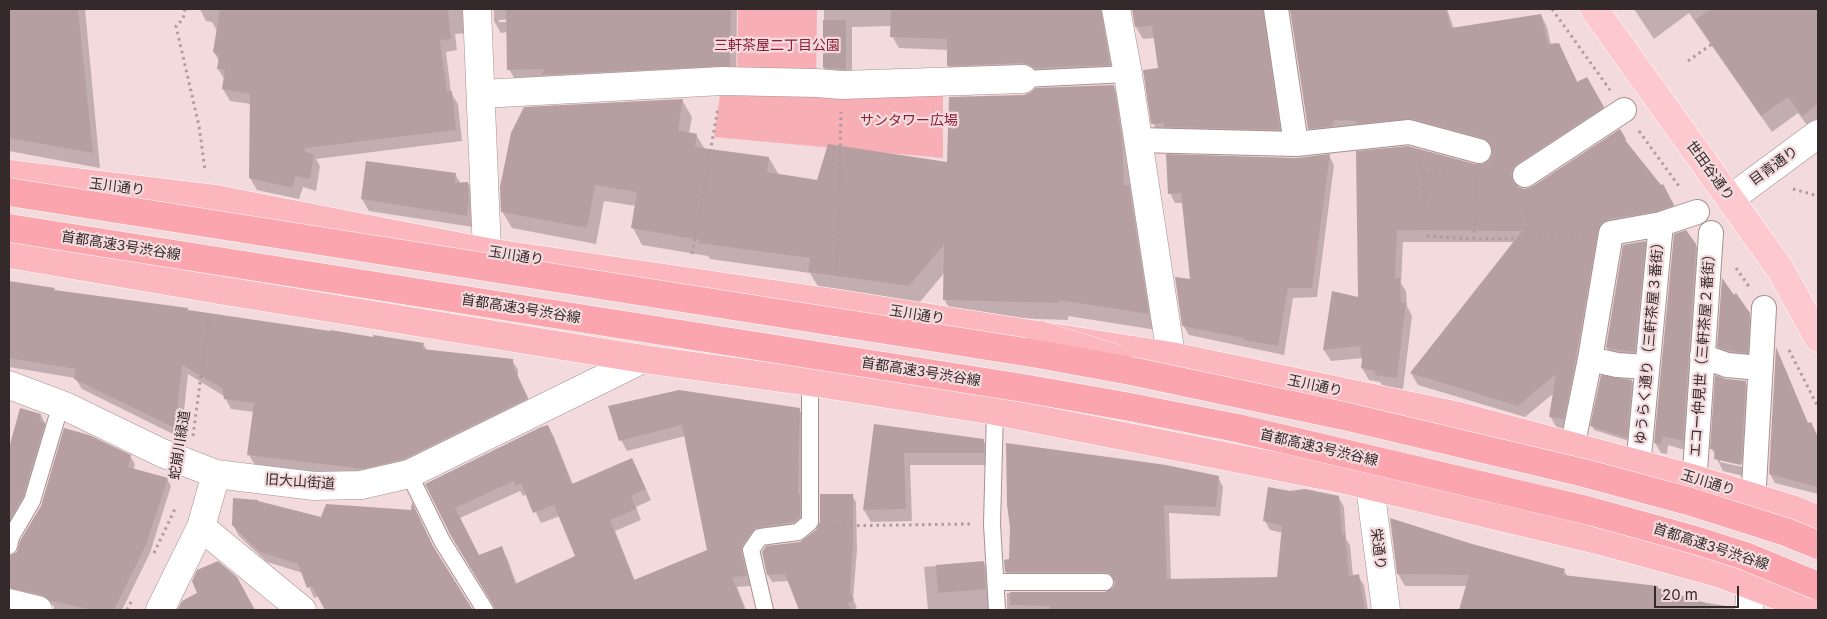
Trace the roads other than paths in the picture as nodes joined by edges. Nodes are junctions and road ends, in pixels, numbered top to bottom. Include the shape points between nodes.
1 (477, 9) edge
2 (1116, 9) edge
3 (1276, 9) edge
4 (1594, 9) edge
5 (1128, 74) junction
6 (1023, 79) joint
7 (482, 94) junction
8 (1624, 110) dead end
9 (1818, 134) edge
10 (1138, 140) junction
11 (1296, 144) junction
12 (1479, 150) road end
13 (9, 174) edge
14 (1525, 175) dead end
15 (9, 192) edge
16 (1730, 199) junction
17 (1697, 212) dead end
18 (1661, 224) junction
19 (9, 228) edge
20 (1711, 233) dead end
21 (488, 252) junction
22 (9, 254) edge
23 (1764, 308) dead end
24 (1040, 335) junction
25 (1818, 338) edge
26 (1171, 356) junction
27 (1702, 356) junction
28 (1590, 359) junction
29 (643, 360) junction
30 (1646, 367) junction
31 (1760, 368) junction
32 (810, 382) junction
33 (9, 385) edge
34 (61, 404) junction
35 (995, 411) junction
36 (1574, 438) dead end
37 (1639, 456) dead end
38 (1695, 471) dead end
39 (216, 474) junction
40 (409, 474) junction
41 (1754, 486) dead end
42 (1370, 487) junction
43 (1815, 519) edge
44 (201, 526) junction
45 (1818, 545) edge
46 (9, 546) edge
47 (1818, 557) edge
48 (996, 582) junction
49 (1105, 582) dead end
50 (1818, 586) edge
51 (1750, 597) edge
52 (9, 603) edge
53 (1807, 607) edge
54 (38, 610) edge
55 (160, 610) edge
56 (302, 610) edge
57 (485, 610) edge
58 (765, 610) edge
59 (997, 610) edge
60 (1386, 610) edge

1 - 7 street
2 - 5 street
3 - 11 street
4 - 16 main road, 世田谷通り
5 - 6 lane
5 - 10 street
6 - 7 street via 842,85 722,81
7 - 21 street
8 - 14 street
9 - 16 street, 目青通り
10 - 11 street
10 - 26 street
11 - 12 street via 1409,132
13 - 21 highway, 玉川通り via 215,199
15 - 45 highway, bridge via 1131,371 1344,416 1584,473 1688,501
16 - 25 main road, 世田谷通り via 1780,269
17 - 18 street
18 - 28 street via 1611,233
18 - 30 street, ゆうらく通り（三軒茶屋３番街）
19 - 50 highway, 首都高速3号渋谷線, bridge via 1013,387 1237,428 1590,511 1745,556
20 - 27 street, エコー仲見世（三軒茶屋２番街）
21 - 24 highway, 玉川通り
22 - 29 highway
23 - 31 street
24 - 26 highway, 玉川通り
24 - 47 highway, bridge via 1117,359 1212,396 1667,504 1728,522
26 - 43 highway, 玉川通り via 1460,416 1686,476
27 - 31 street via 1727,365
27 - 38 street, エコー仲見世（三軒茶屋２番街）
28 - 30 street
28 - 36 street
29 - 32 highway
29 - 40 street, 旧大山街道
30 - 37 street, ゆうらく通り（三軒茶屋３番街）
31 - 41 street
32 - 35 highway
32 - 58 lane via 810,522 798,532 760,536 751,550
33 - 34 street, 旧大山街道
34 - 39 street, 旧大山街道 via 162,453
34 - 46 lane via 32,501 10,537
35 - 42 highway
35 - 48 lane via 992,524
39 - 40 street, 旧大山街道 via 314,486 361,485
39 - 44 street
40 - 57 lane via 442,541
42 - 51 highway via 1605,542 1718,573
42 - 60 street, 栄通り
44 - 55 street
44 - 56 street
48 - 49 lane
48 - 59 lane
51 - 53 highway
52 - 54 street

